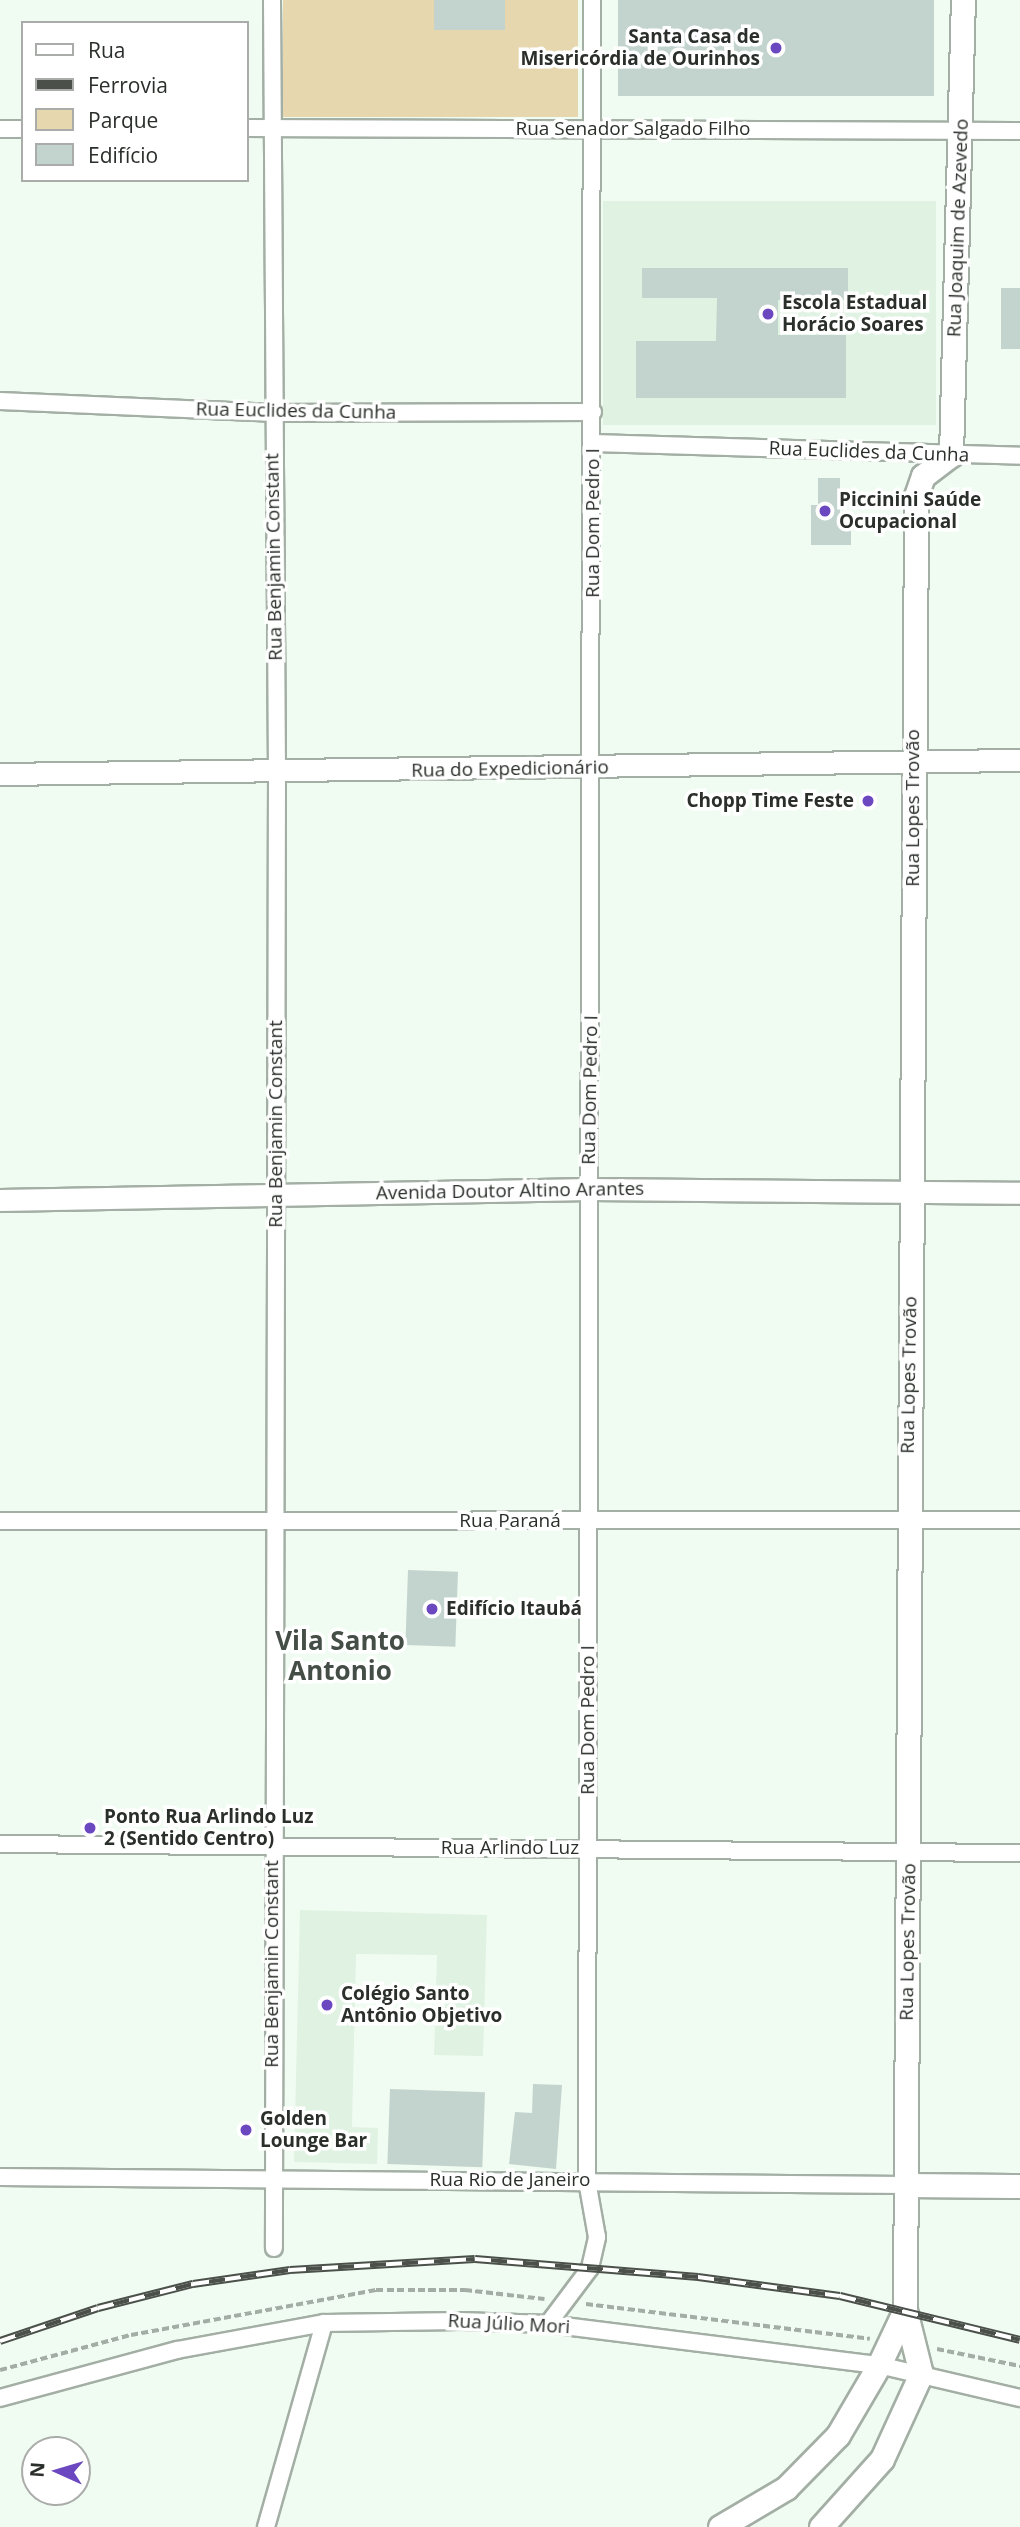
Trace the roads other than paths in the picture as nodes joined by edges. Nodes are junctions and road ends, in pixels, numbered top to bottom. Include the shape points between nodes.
1 (272, 0) edge
2 (592, 0) edge
3 (962, 0) edge
4 (248, 128) edge
5 (272, 128) junction
6 (21, 129) edge
7 (593, 129) junction
8 (0, 130) edge
9 (962, 131) junction
10 (1020, 131) edge
11 (0, 401) edge
12 (593, 412) junction
13 (272, 413) junction
14 (593, 443) junction
15 (951, 455) junction
16 (1020, 456) edge
17 (1020, 760) edge
18 (914, 763) junction
19 (593, 768) junction
20 (277, 772) junction
21 (0, 774) edge
22 (589, 1189) junction
23 (911, 1192) junction
24 (1020, 1193) edge
25 (276, 1195) junction
26 (0, 1200) edge
27 (908, 1520) junction
28 (1020, 1520) edge
29 (0, 1521) edge
30 (274, 1521) junction
31 (589, 1521) junction
32 (0, 1844) edge
33 (273, 1847) junction
34 (588, 1849) junction
35 (910, 1852) junction
36 (1020, 1853) edge
37 (0, 2177) edge
38 (271, 2178) junction
39 (587, 2181) junction
40 (905, 2185) junction
41 (1020, 2186) edge
42 (274, 2248) dead end
43 (905, 2310) junction
44 (324, 2323) junction
45 (548, 2324) junction
46 (879, 2365) junction
47 (921, 2374) junction
48 (0, 2398) edge
49 (1020, 2398) edge
50 (266, 2527) edge
51 (720, 2527) edge
52 (821, 2527) edge

1 - 5 street, Rua Benjamin Constant
2 - 7 street, Rua Dom Pedro I
3 - 9 main road, Rua Joaquim de Azevedo
4 - 5 street, Rua Senador Salgado Filho
5 - 7 street, Rua Senador Salgado Filho
5 - 13 street, Rua Benjamin Constant
6 - 8 street
7 - 9 street, Rua Senador Salgado Filho
7 - 12 street, Rua Dom Pedro I
9 - 10 street, Rua Senador Salgado Filho
9 - 15 main road, Rua Joaquim de Azevedo
11 - 13 street, Rua Euclides da Cunha
12 - 13 street, Rua Euclides da Cunha
12 - 14 street, Rua Dom Pedro I
13 - 20 street, Rua Benjamin Constant
14 - 15 street, Rua Euclides da Cunha
14 - 19 street, Rua Dom Pedro I
15 - 16 street, Rua Euclides da Cunha
15 - 18 main road, Rua Lopes Trovão via 923,476 916,496
17 - 18 street, Rua do Expedicionário
18 - 19 street, Rua do Expedicionário
18 - 23 main road, Rua Lopes Trovão
19 - 20 street, Rua do Expedicionário
19 - 22 street, Rua Dom Pedro I
20 - 21 street, Rua do Expedicionário
20 - 25 street, Rua Benjamin Constant
22 - 23 street, Avenida Doutor Altino Arantes
22 - 25 street, Avenida Doutor Altino Arantes
22 - 31 street, Rua Dom Pedro I
23 - 24 street, Avenida Doutor Altino Arantes
23 - 27 main road, Rua Lopes Trovão
25 - 26 street, Avenida Doutor Altino Arantes
25 - 30 street, Rua Benjamin Constant
27 - 28 street, Rua Paraná
27 - 31 street, Rua Paraná
27 - 35 main road, Rua Lopes Trovão
29 - 30 street, Rua Paraná
30 - 31 street, Rua Paraná
30 - 33 street, Rua Benjamin Constant
31 - 34 street, Rua Dom Pedro I
32 - 33 street, Rua Arlindo Luz
33 - 34 street, Rua Arlindo Luz
33 - 38 street, Rua Benjamin Constant
34 - 35 street, Rua Arlindo Luz
34 - 39 street, Rua Dom Pedro I
35 - 36 street, Rua Arlindo Luz
35 - 40 main road, Rua Lopes Trovão
37 - 38 street, Rua Rio de Janeiro
38 - 39 street, Rua Rio de Janeiro
38 - 42 street, Rua Benjamin Constant
39 - 40 street, Rua Rio de Janeiro
39 - 45 street, Rua Dom Pedro I via 597,2237 590,2268
40 - 41 main road, Rua Rio de Janeiro
40 - 43 main road, Rua Lopes Trovão
43 - 46 main road
43 - 47 main road
44 - 45 street, Rua Júlio Mori
44 - 48 street, Rua Júlio Mori via 177,2350
44 - 50 street
45 - 46 street, Rua Júlio Mori
46 - 47 street, Rua Júlio Mori
46 - 51 main road via 829,2444 786,2488
47 - 49 street, Rua Júlio Mori
47 - 52 main road via 882,2459

